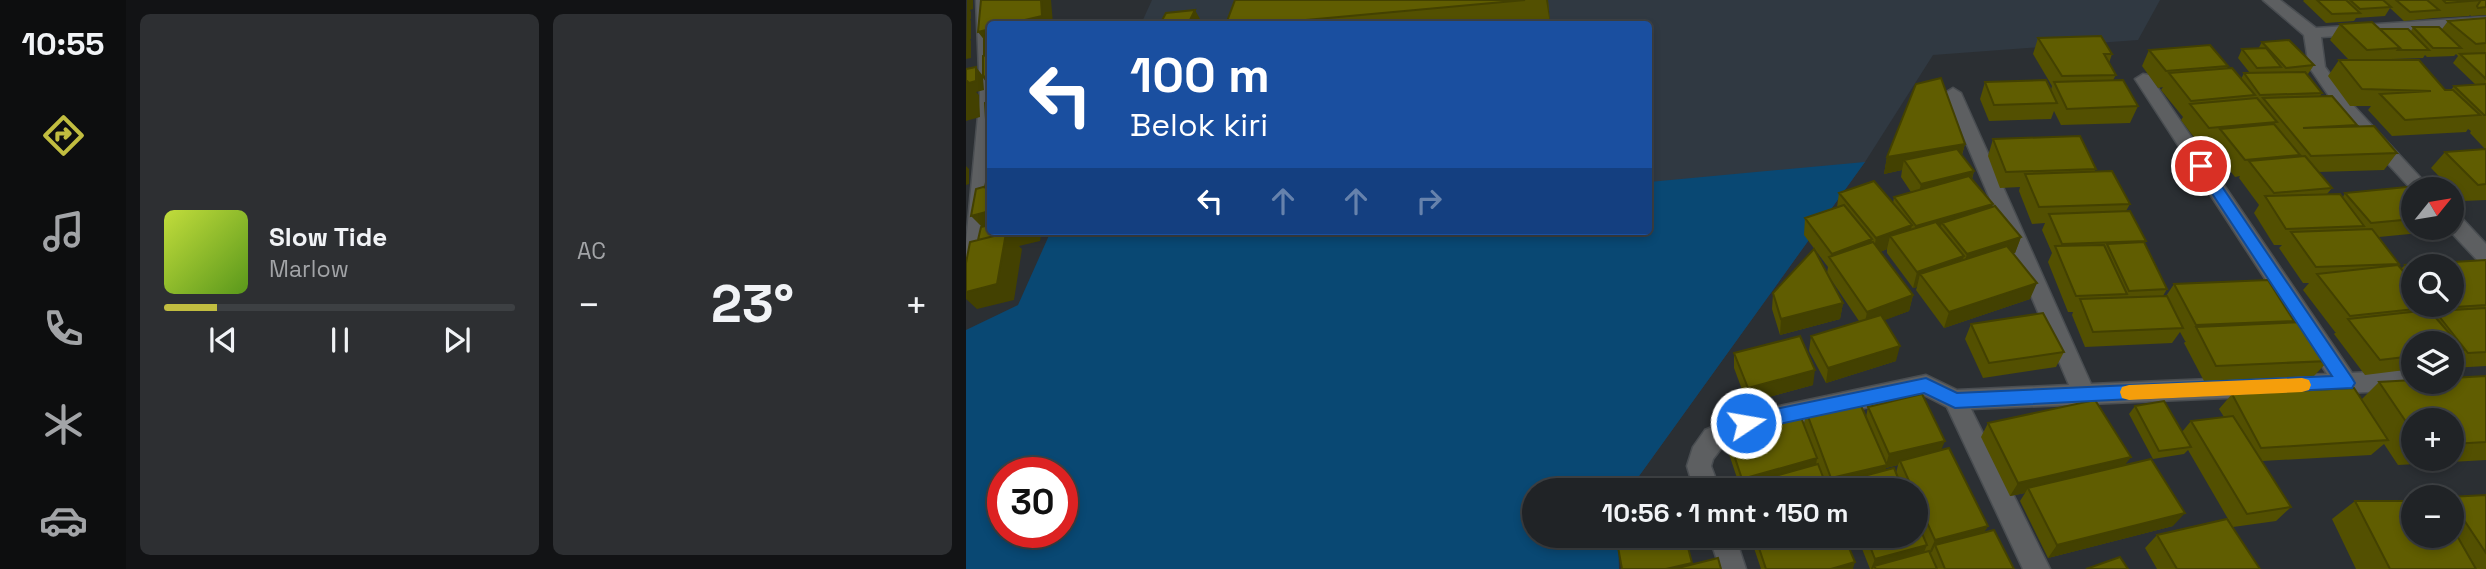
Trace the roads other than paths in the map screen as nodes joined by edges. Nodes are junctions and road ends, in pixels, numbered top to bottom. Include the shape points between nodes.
1 (984, 0) edge
2 (2271, 0) edge
3 (2486, 22) edge
4 (2312, 33) junction
5 (987, 57) edge
6 (2143, 79) dead end
7 (1953, 93) dead end
8 (987, 117) edge
9 (2411, 177) edge
10 (2464, 233) edge
11 (2486, 257) edge
12 (971, 291) edge
13 (2401, 381) edge
14 (2346, 383) junction
15 (2084, 394) junction
16 (1955, 400) junction
17 (1703, 478) edge
18 (1726, 548) edge
19 (1733, 569) edge
20 (2037, 569) edge

1 - 5 street
2 - 4 street
3 - 4 street
4 - 9 street via 2317,67 2346,108
6 - 14 street
7 - 15 street
8 - 12 street
10 - 11 street
13 - 14 street
14 - 15 street
15 - 16 street
16 - 17 street via 1926,385 1746,423 1714,438 1702,455
16 - 20 street
18 - 19 street

